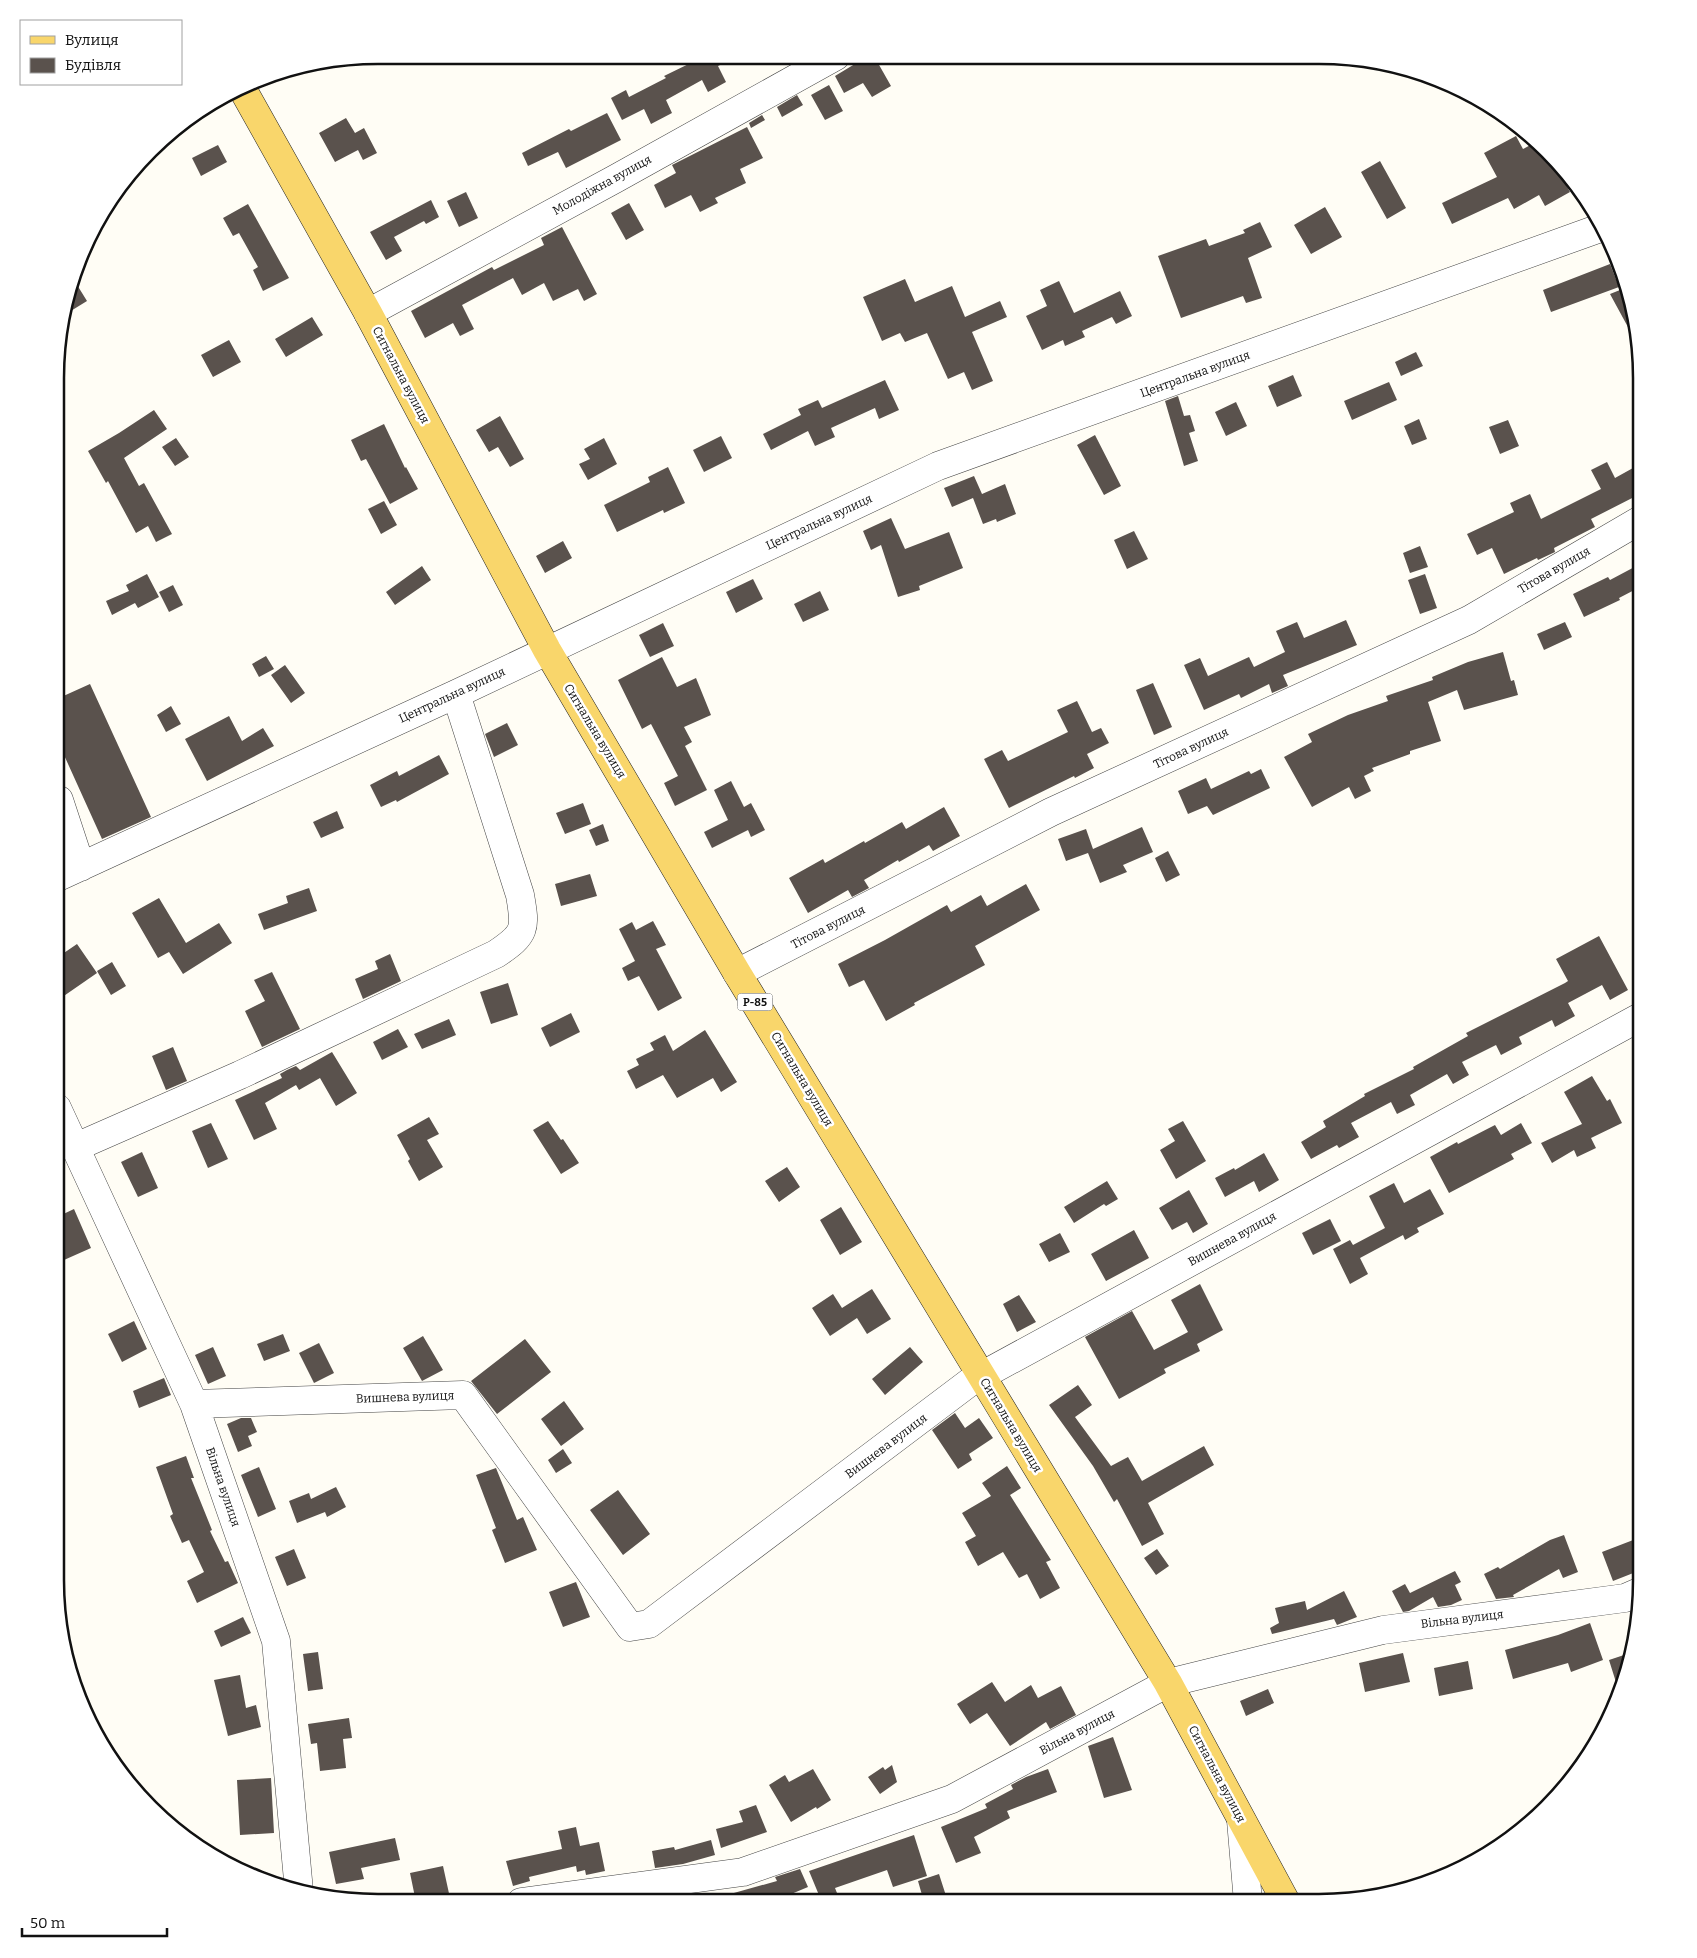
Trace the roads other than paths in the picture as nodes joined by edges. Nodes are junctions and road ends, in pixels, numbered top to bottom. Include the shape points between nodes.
1 (822, 64) edge
2 (245, 93) edge
3 (1595, 229) edge
4 (368, 312) junction
5 (1633, 524) edge
6 (547, 650) junction
7 (456, 694) junction
8 (64, 833) edge
9 (70, 872) edge
10 (738, 973) junction
11 (1633, 1021) edge
12 (64, 1122) edge
13 (76, 1147) junction
14 (982, 1376) junction
15 (194, 1404) junction
16 (1633, 1594) edge
17 (1168, 1683) junction
18 (1242, 1820) junction
19 (298, 1884) edge
20 (580, 1894) edge
21 (1247, 1894) edge
22 (1282, 1894) edge

1 - 4 street, Молодіжна вулиця
2 - 4 main road, Сигнальна вулиця / Р-85
3 - 6 street, Центральна вулиця via 938,466
4 - 6 main road, Сигнальна вулиця / Р-85
5 - 10 street, Тітова вулиця via 1469,620 1051,812
6 - 7 street, Центральна вулиця
6 - 10 main road, Сигнальна вулиця / Р-85
7 - 9 street, Центральна вулиця
7 - 13 street via 520,895 525,922 515,941 496,954 249,1070
8 - 9 street
10 - 14 main road, Сигнальна вулиця / Р-85
11 - 14 street, Вишнева вулиця
12 - 13 street, Вільна вулиця
13 - 15 street, Вільна вулиця
14 - 15 street, Вишнева вулиця via 675,1606 649,1624 630,1628 463,1395
14 - 17 main road, Сигнальна вулиця / Р-85
15 - 19 street, Вільна вулиця via 276,1641
16 - 17 street, Вільна вулиця via 1383,1630
17 - 18 main road, Сигнальна вулиця / Р-85
17 - 20 street, Вільна вулиця via 952,1799 742,1872
18 - 21 street
18 - 22 main road, Сигнальна вулиця / Р-85

